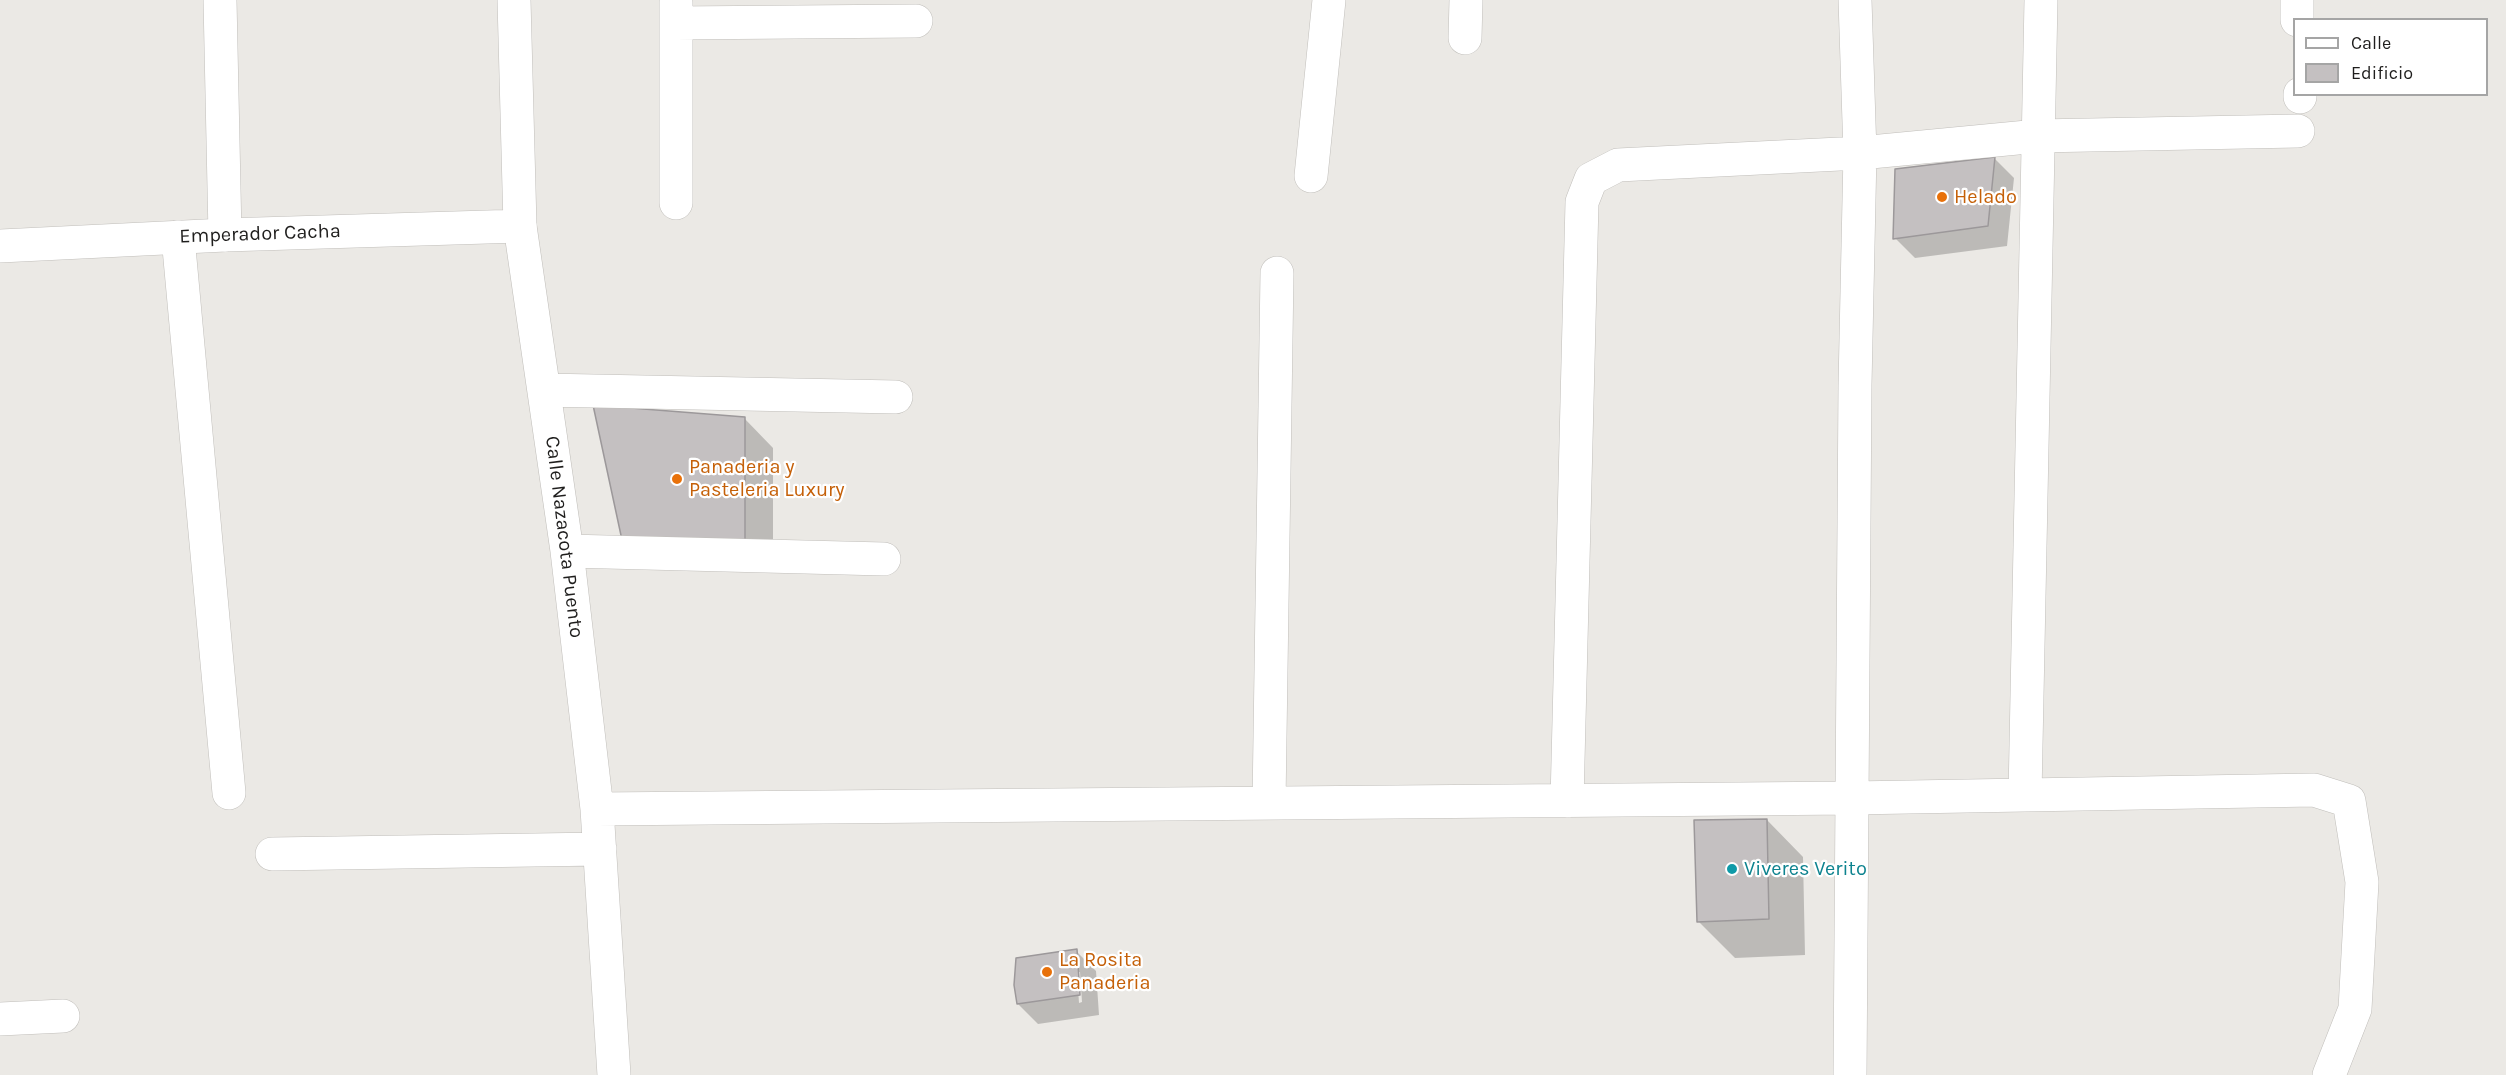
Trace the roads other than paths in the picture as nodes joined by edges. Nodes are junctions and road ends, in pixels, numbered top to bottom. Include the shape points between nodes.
1 (220, 0) edge
2 (514, 0) edge
3 (1329, 0) edge
4 (1466, 0) edge
5 (1855, 0) edge
6 (2040, 0) edge
7 (2297, 0) edge
8 (676, 11) edge
9 (2297, 18) edge
10 (916, 21) dead end
11 (1465, 39) dead end
12 (2298, 131) dead end
13 (2038, 136) junction
14 (1860, 153) junction
15 (1311, 176) dead end
16 (676, 203) dead end
17 (520, 226) junction
18 (225, 235) junction
19 (178, 237) junction
20 (0, 246) edge
21 (1277, 273) dead end
22 (544, 390) junction
23 (896, 397) dead end
24 (567, 551) junction
25 (884, 559) dead end
26 (228, 793) dead end
27 (2025, 795) junction
28 (1852, 798) junction
29 (1567, 801) junction
30 (1269, 803) junction
31 (597, 809) junction
32 (600, 849) junction
33 (272, 854) dead end
34 (63, 1016) dead end
35 (0, 1019) edge
36 (614, 1075) edge
37 (1850, 1075) edge
38 (2329, 1075) edge

1 - 18 street
2 - 17 street, Calle Nazacota Puento
3 - 15 street
4 - 11 street
5 - 14 street
6 - 13 street
7 - 9 street
8 - 10 street
8 - 16 street
12 - 13 street
13 - 14 street
13 - 27 street
14 - 28 street
14 - 29 street via 1618,165 1591,179 1582,202
17 - 18 street, Emperador Cacha
17 - 22 street, Calle Nazacota Puento
18 - 19 street, Emperador Cacha
19 - 20 street, Emperador Cacha
19 - 26 street
21 - 30 street
22 - 23 street
22 - 24 street, Calle Nazacota Puento
24 - 25 street
24 - 31 street, Calle Nazacota Puento
27 - 28 street
27 - 38 street via 2314,790 2349,801 2362,882 2355,1009
28 - 29 street
28 - 37 street
29 - 30 street
30 - 31 street
31 - 32 street, Calle Nazacota Puento
32 - 33 street
32 - 36 street, Calle Nazacota Puento
34 - 35 street

